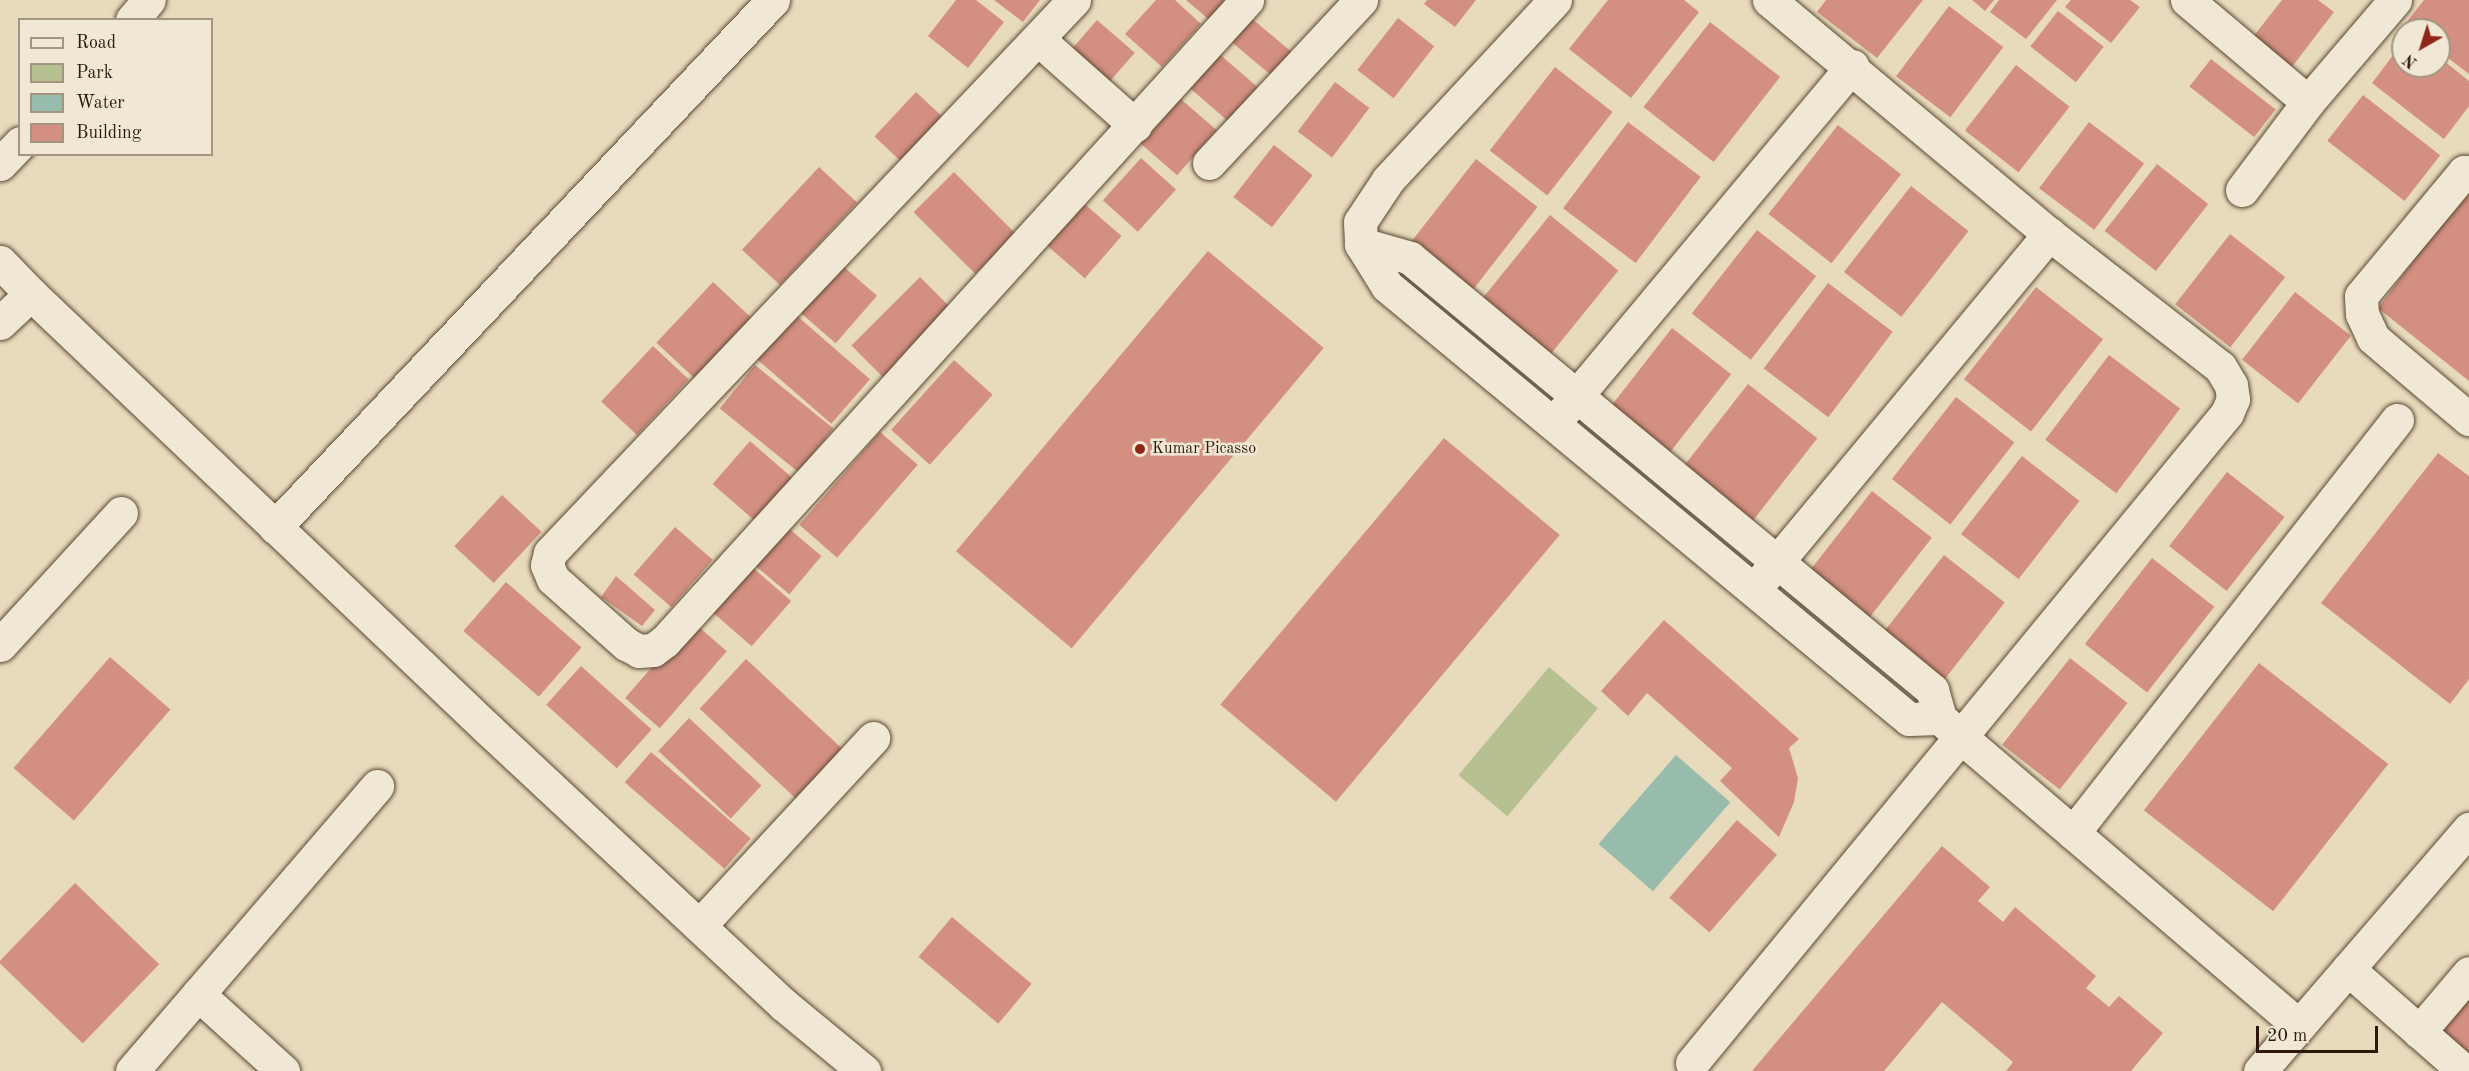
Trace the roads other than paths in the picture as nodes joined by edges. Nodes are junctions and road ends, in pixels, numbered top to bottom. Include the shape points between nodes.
1 (149, 0) edge
2 (773, 0) edge
3 (1074, 0) edge
4 (1247, 0) edge
5 (1361, 0) edge
6 (1555, 0) edge
7 (1769, 0) edge
8 (2187, 0) edge
9 (2395, 0) edge
10 (134, 18) edge
11 (1038, 39) junction
12 (1852, 66) junction
13 (2308, 102) junction
14 (1135, 125) junction
15 (18, 145) edge
16 (1209, 163) dead end
17 (0, 165) edge
18 (2469, 172) edge
19 (2242, 190) dead end
20 (2049, 234) junction
21 (1361, 244) junction
22 (0, 262) edge
23 (31, 294) junction
24 (0, 322) edge
25 (1577, 396) junction
26 (2469, 419) edge
27 (2397, 420) dead end
28 (1553, 424) junction
29 (121, 513) dead end
30 (275, 527) junction
31 (1777, 562) junction
32 (1753, 590) junction
33 (0, 645) edge
34 (1951, 728) junction
35 (873, 738) dead end
36 (377, 786) dead end
37 (2073, 833) junction
38 (2463, 848) edge
39 (700, 925) junction
40 (2348, 969) junction
41 (2469, 973) edge
42 (198, 994) junction
43 (2299, 1026) junction
44 (2419, 1032) junction
45 (1692, 1063) dead end
46 (132, 1071) edge
47 (283, 1071) edge
48 (864, 1071) edge
49 (2260, 1071) edge
50 (2464, 1071) edge

1 - 10 street
2 - 30 street
3 - 11 street
4 - 14 street
5 - 16 street
6 - 21 street via 1388,180 1360,222
7 - 12 street
8 - 13 street
9 - 13 street
11 - 14 street
11 - 14 street via 550,553 547,566 553,579 626,644 639,651 653,650 665,641
12 - 20 street
12 - 25 street
13 - 19 street
15 - 17 street
18 - 26 street via 2464,172 2361,296 2362,314 2373,338
20 - 31 street
20 - 34 street via 2220,368 2231,385 2233,399 2227,413
21 - 25 street via 1410,258
21 - 28 street via 1387,286
22 - 23 street
23 - 24 street
23 - 30 street
25 - 28 street
25 - 31 street
27 - 37 street
28 - 32 street
29 - 33 street
30 - 39 street
31 - 32 street
31 - 34 street via 1932,690
32 - 34 street via 1909,718
34 - 37 street
34 - 45 street
35 - 39 street
36 - 42 street
37 - 43 street
38 - 40 street
39 - 48 street via 784,1005
40 - 43 street
40 - 44 street
41 - 44 street
42 - 46 street
42 - 47 street
43 - 49 street
44 - 50 street

